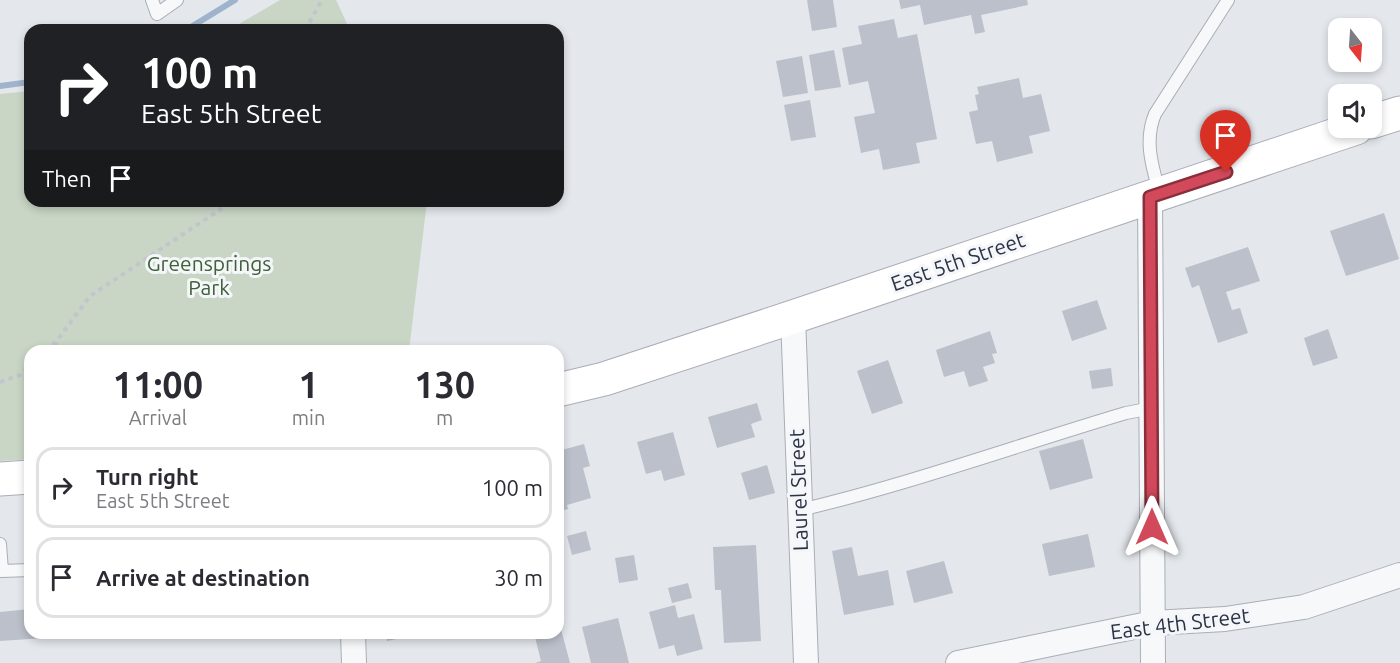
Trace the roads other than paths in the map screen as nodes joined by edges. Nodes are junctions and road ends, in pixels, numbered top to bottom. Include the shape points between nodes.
1 (152, 0) edge
2 (177, 0) edge
3 (1228, 0) edge
4 (1400, 112) edge
5 (1382, 118) edge
6 (1328, 137) edge
7 (1155, 196) junction
8 (793, 317) junction
9 (564, 389) edge
10 (1152, 408) junction
11 (24, 477) edge
12 (0, 479) edge
13 (800, 510) junction
14 (0, 544) edge
15 (24, 570) edge
16 (1400, 575) edge
17 (1153, 623) junction
18 (353, 639) edge
19 (354, 663) edge
20 (806, 663) edge
21 (958, 663) edge
22 (1153, 663) edge

1 - 2 lane via 157,14
3 - 7 lane via 1150,125
4 - 5 main road
6 - 7 main road, East 5th Street
7 - 8 main road, East 5th Street
7 - 10 street
8 - 9 main road, East 5th Street
8 - 13 street, Laurel Street
10 - 13 lane
10 - 17 street
11 - 12 main road
13 - 20 street, Laurel Street
14 - 15 lane via 3,571
16 - 17 street, East 4th Street via 1304,607 1225,619
17 - 21 street, East 4th Street
17 - 22 street
18 - 19 street

